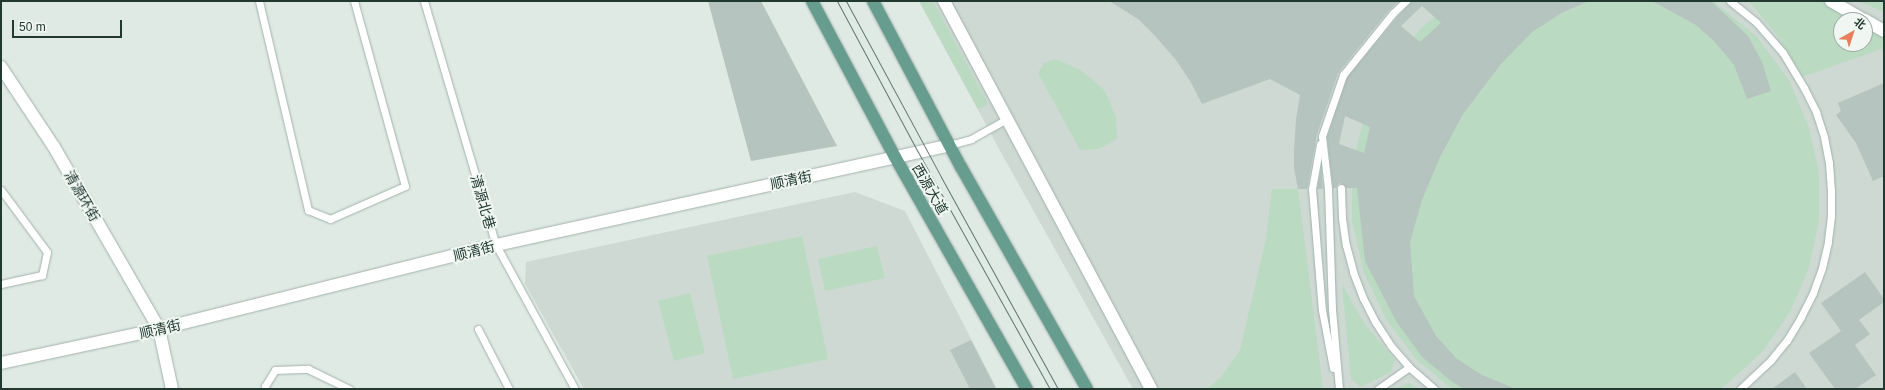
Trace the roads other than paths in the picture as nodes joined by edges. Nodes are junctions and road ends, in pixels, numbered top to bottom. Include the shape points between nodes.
1 (259, 1) edge
2 (354, 1) edge
3 (424, 1) edge
4 (812, 1) edge
5 (873, 1) edge
6 (944, 1) edge
7 (1406, 1) edge
8 (1730, 1) edge
9 (1831, 1) edge
10 (1851, 12) edge
11 (1873, 25) edge
12 (1884, 31) edge
13 (1, 67) edge
14 (1007, 119) junction
15 (1322, 136) junction
16 (949, 145) junction
17 (895, 157) junction
18 (1340, 188) dead end
19 (1, 190) edge
20 (496, 245) junction
21 (1, 284) edge
22 (478, 329) dead end
23 (158, 330) junction
24 (1, 363) edge
25 (1410, 367) junction
26 (172, 389) edge
27 (266, 389) edge
28 (349, 389) edge
29 (509, 389) edge
30 (575, 389) edge
31 (1026, 389) edge
32 (1087, 389) edge
33 (1151, 389) edge
34 (1338, 389) edge
35 (1378, 389) edge
36 (1434, 389) edge
37 (1740, 389) edge

1 - 2 lane via 308,210 330,219 405,186
3 - 20 lane, 清源北巷
4 - 17 main road, 西源大道
5 - 16 main road
6 - 14 street
7 - 15 lane via 1343,75
8 - 37 lane via 1756,22 1783,53 1804,88 1816,112 1824,137 1831,190 1828,242 1813,293 1787,340 1771,360
9 - 10 street
11 - 12 street
13 - 23 street, 清源环街 via 54,147
14 - 16 lane via 971,139
14 - 33 street
15 - 34 lane via 1328,188 1332,309
15 - 34 lane via 1312,189 1322,310
16 - 17 street, 顺清街
16 - 32 main road
17 - 20 street, 顺清街
17 - 31 main road, 西源大道
18 - 25 lane via 1346,246 1358,285 1376,323 1391,346
19 - 21 lane via 47,252 42,275
20 - 23 street, 顺清街
20 - 30 lane, 清源北巷
22 - 29 lane
23 - 24 street, 顺清街
23 - 26 street, 清源环街
25 - 35 lane
25 - 36 lane
27 - 28 lane via 265,386 275,370 308,369

